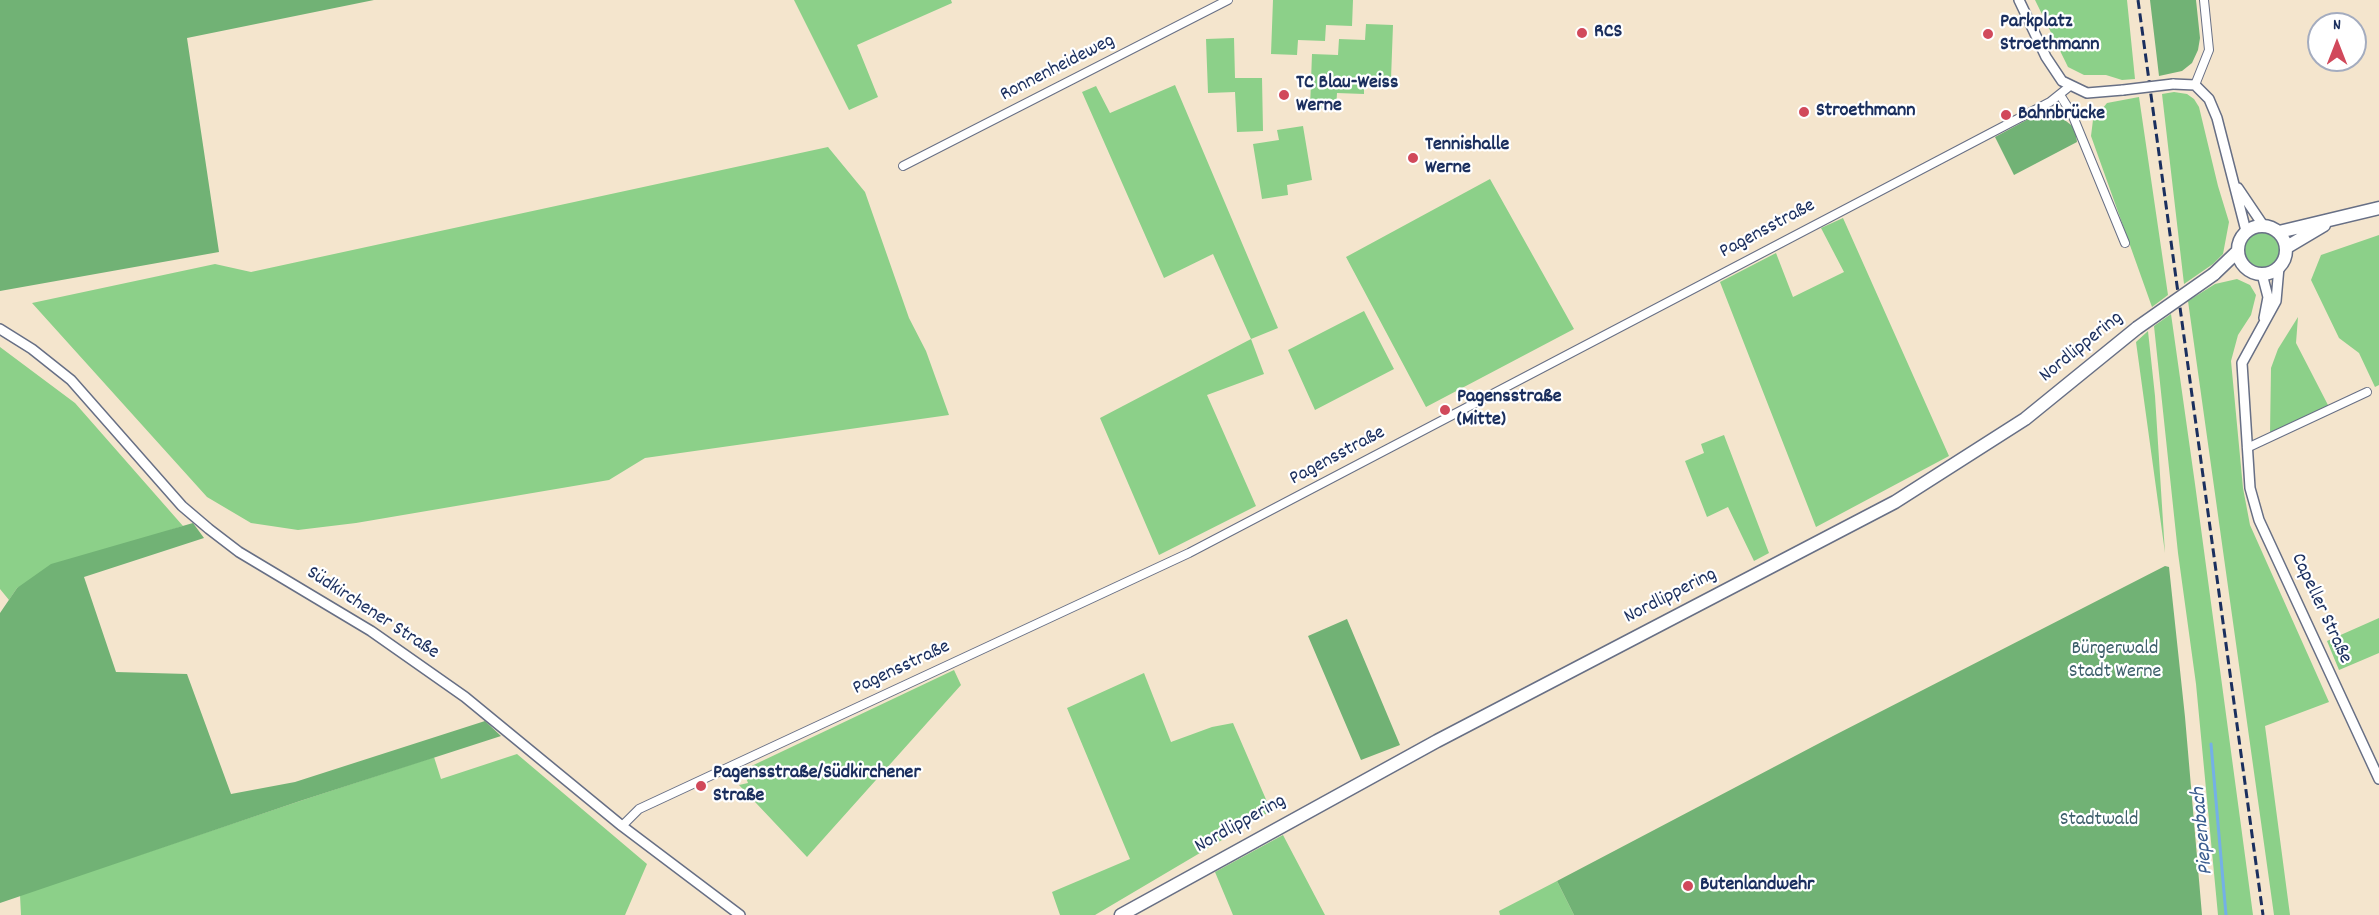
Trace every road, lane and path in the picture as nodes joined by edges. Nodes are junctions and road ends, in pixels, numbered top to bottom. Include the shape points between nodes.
1 (1228, 0) edge
2 (2019, 0) edge
3 (2204, 0) edge
4 (2195, 85) junction
5 (2070, 86) junction
6 (2060, 95) junction
7 (903, 166) dead end
8 (2231, 176) junction
9 (2379, 208) edge
10 (2333, 220) junction
11 (2263, 225) junction
12 (2246, 231) junction
13 (2279, 232) junction
14 (2125, 243) dead end
15 (2287, 247) junction
16 (2238, 251) junction
17 (2279, 267) junction
18 (2246, 268) junction
19 (2214, 274) junction
20 (2262, 274) junction
21 (2262, 324) junction
22 (0, 329) edge
23 (2367, 392) dead end
24 (2247, 448) junction
25 (2379, 779) edge
26 (622, 826) junction
27 (740, 915) edge
28 (1121, 915) edge

1 - 7 street, Ronnenheideweg
2 - 5 street via 2046,57
3 - 4 street via 2209,50
4 - 5 street, bridge via 2095,93
4 - 8 street via 2213,107
5 - 6 street, Pagensstraße
6 - 14 street via 2072,114
6 - 26 street, Pagensstraße via 1189,553 639,809
8 - 11 street
8 - 12 street
9 - 10 main road
10 - 13 main road
10 - 15 main road
11 - 12 main road
11 - 13 main road
12 - 16 main road
13 - 15 main road
15 - 17 main road
16 - 18 main road
16 - 19 main road, Nordlippering
17 - 20 main road
17 - 21 street, Capeller Straße via 2276,301
18 - 19 main road, Nordlippering
18 - 20 main road
19 - 28 main road, Nordlippering, bridge via 2137,328 2025,418 1895,502 1427,746
20 - 21 street, Capeller Straße via 2268,297
21 - 24 street, Capeller Straße via 2242,363
22 - 26 street, Südkirchener Straße via 71,380 182,506 216,535 371,631 465,697
23 - 24 street
24 - 25 street, Capeller Straße via 2250,488 2259,520
26 - 27 street, Südkirchener Straße

